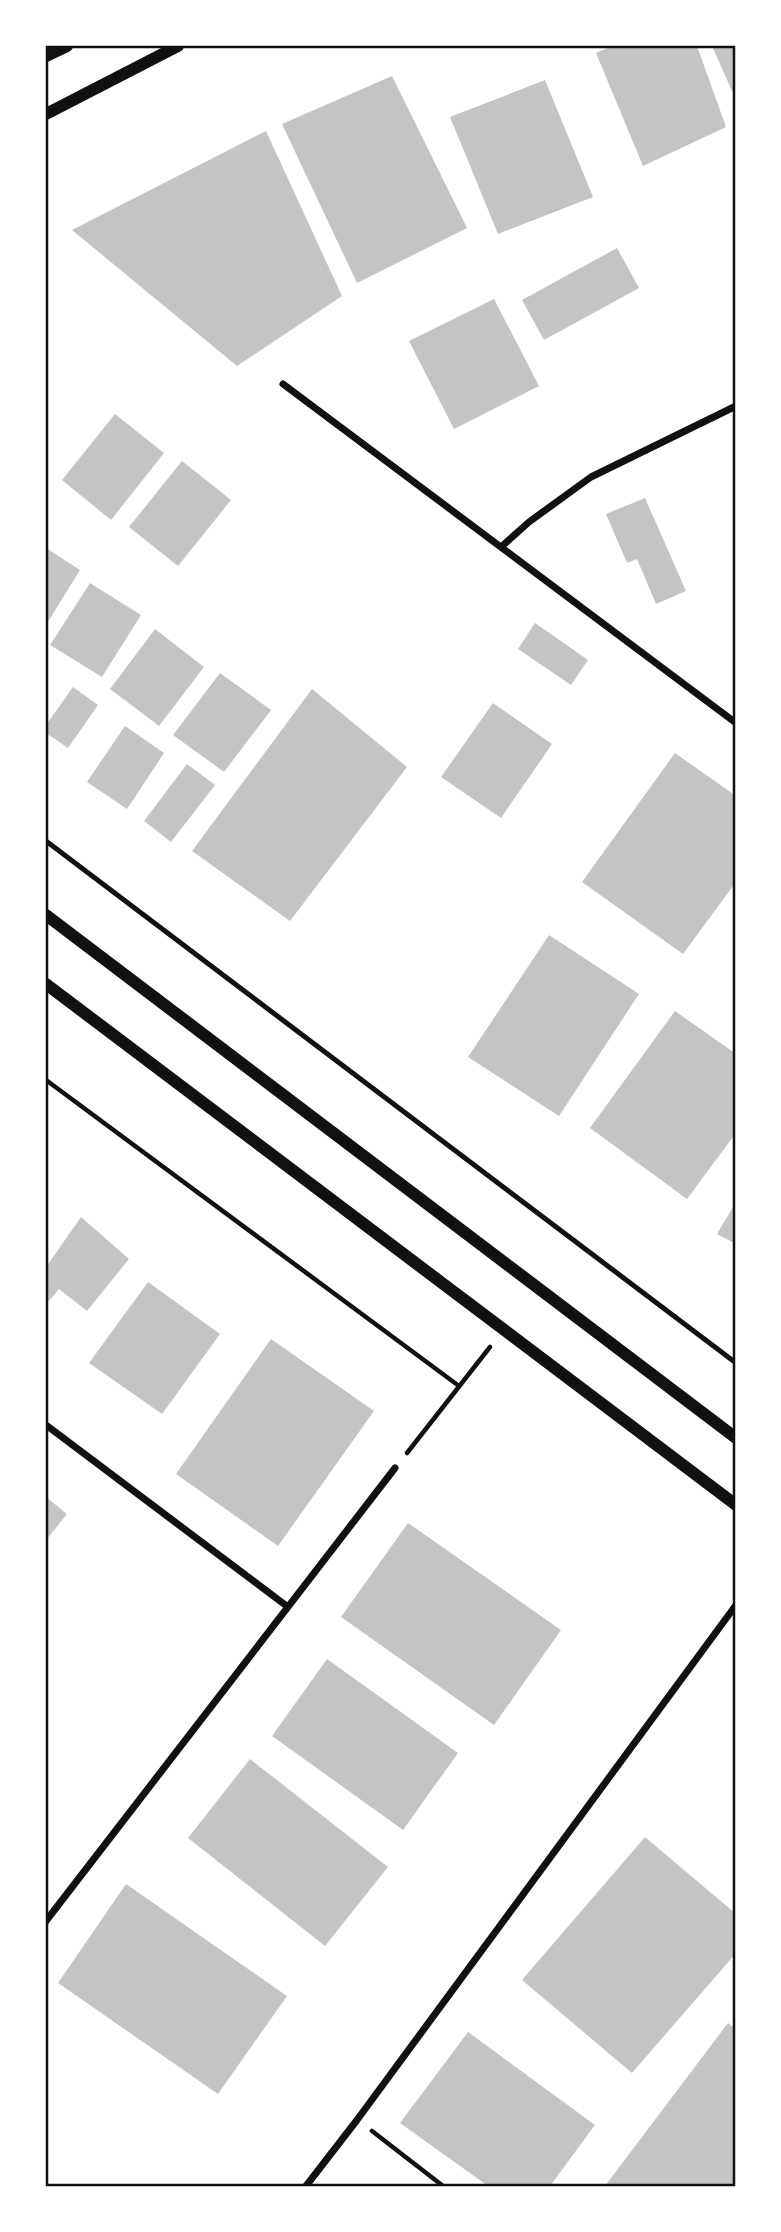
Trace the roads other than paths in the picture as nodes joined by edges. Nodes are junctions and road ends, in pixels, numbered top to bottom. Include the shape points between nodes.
1 (67, 46) edge
2 (178, 46) edge
3 (46, 56) edge
4 (46, 114) edge
5 (283, 384) dead end
6 (736, 406) edge
7 (501, 547) junction
8 (736, 723) edge
9 (46, 841) edge
10 (46, 915) edge
11 (46, 984) edge
12 (736, 1363) edge
13 (46, 1425) edge
14 (736, 1438) edge
15 (395, 1468) road end
16 (736, 1505) edge
17 (288, 1607) junction
18 (735, 1607) edge
19 (46, 1921) edge
20 (306, 2186) edge

1 - 3 street
2 - 4 street
5 - 7 street
6 - 7 street via 591,477
7 - 8 street
9 - 12 lane
10 - 14 street
11 - 16 street
13 - 17 street
15 - 17 street
17 - 19 street
18 - 20 street

